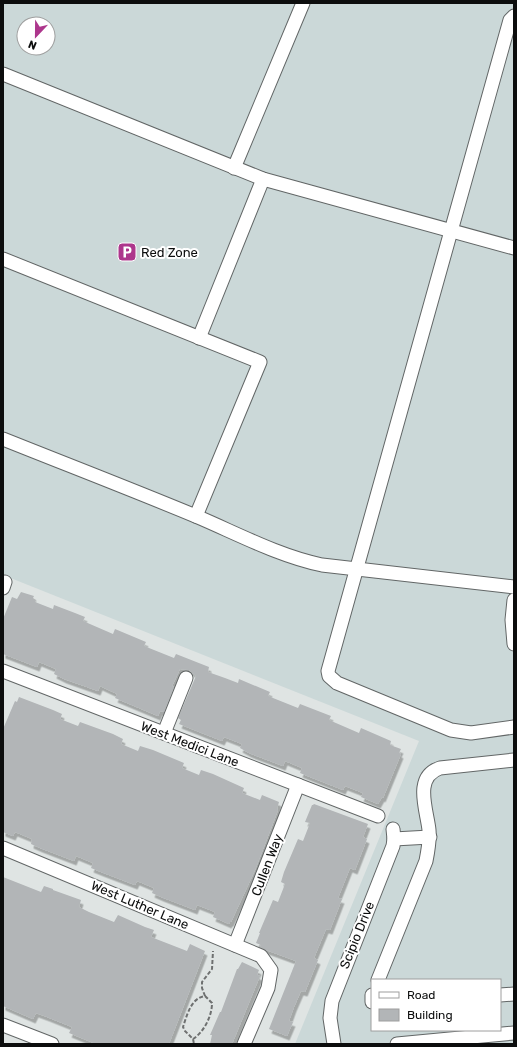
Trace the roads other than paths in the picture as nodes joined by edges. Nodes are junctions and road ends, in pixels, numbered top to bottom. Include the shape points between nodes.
1 (303, 3) edge
2 (514, 16) edge
3 (3, 74) edge
4 (234, 168) junction
5 (263, 179) junction
6 (451, 231) junction
7 (514, 248) edge
8 (3, 259) edge
9 (199, 338) junction
10 (3, 438) edge
11 (196, 516) junction
12 (357, 568) junction
13 (514, 587) edge
14 (514, 600) edge
15 (514, 644) edge
16 (3, 671) edge
17 (186, 678) dead end
18 (514, 727) edge
19 (164, 733) junction
20 (514, 760) edge
21 (298, 785) junction
22 (378, 816) dead end
23 (430, 837) junction
24 (3, 848) edge
25 (235, 945) junction
26 (378, 979) edge
27 (514, 994) edge
28 (501, 995) edge
29 (3, 1025) edge
30 (514, 1033) edge
31 (447, 1038) edge
32 (52, 1044) edge
33 (244, 1044) edge
34 (334, 1044) edge
35 (397, 1044) edge

1 - 4 street
2 - 6 street via 510,20
3 - 4 street
4 - 5 street
5 - 6 street
5 - 9 street
6 - 7 street
6 - 12 street
8 - 9 street
9 - 11 street via 260,362
10 - 11 street
11 - 12 street via 288,556 305,561
12 - 13 street
12 - 18 street via 329,666 333,680 458,732
14 - 15 street
16 - 19 street, West Medici Lane
17 - 19 street
19 - 21 street, West Medici Lane
20 - 23 street via 432,771 424,792
21 - 22 street, West Medici Lane
21 - 25 street, Cullen Way
23 - 26 street via 426,861
23 - 34 street, Scipio Drive via 394,834 390,853 334,992 330,1009
24 - 25 street, West Luther Lane
25 - 33 street, West Luther Lane via 261,956 271,970 268,988
27 - 28 street
29 - 32 street
30 - 31 street
31 - 35 street

